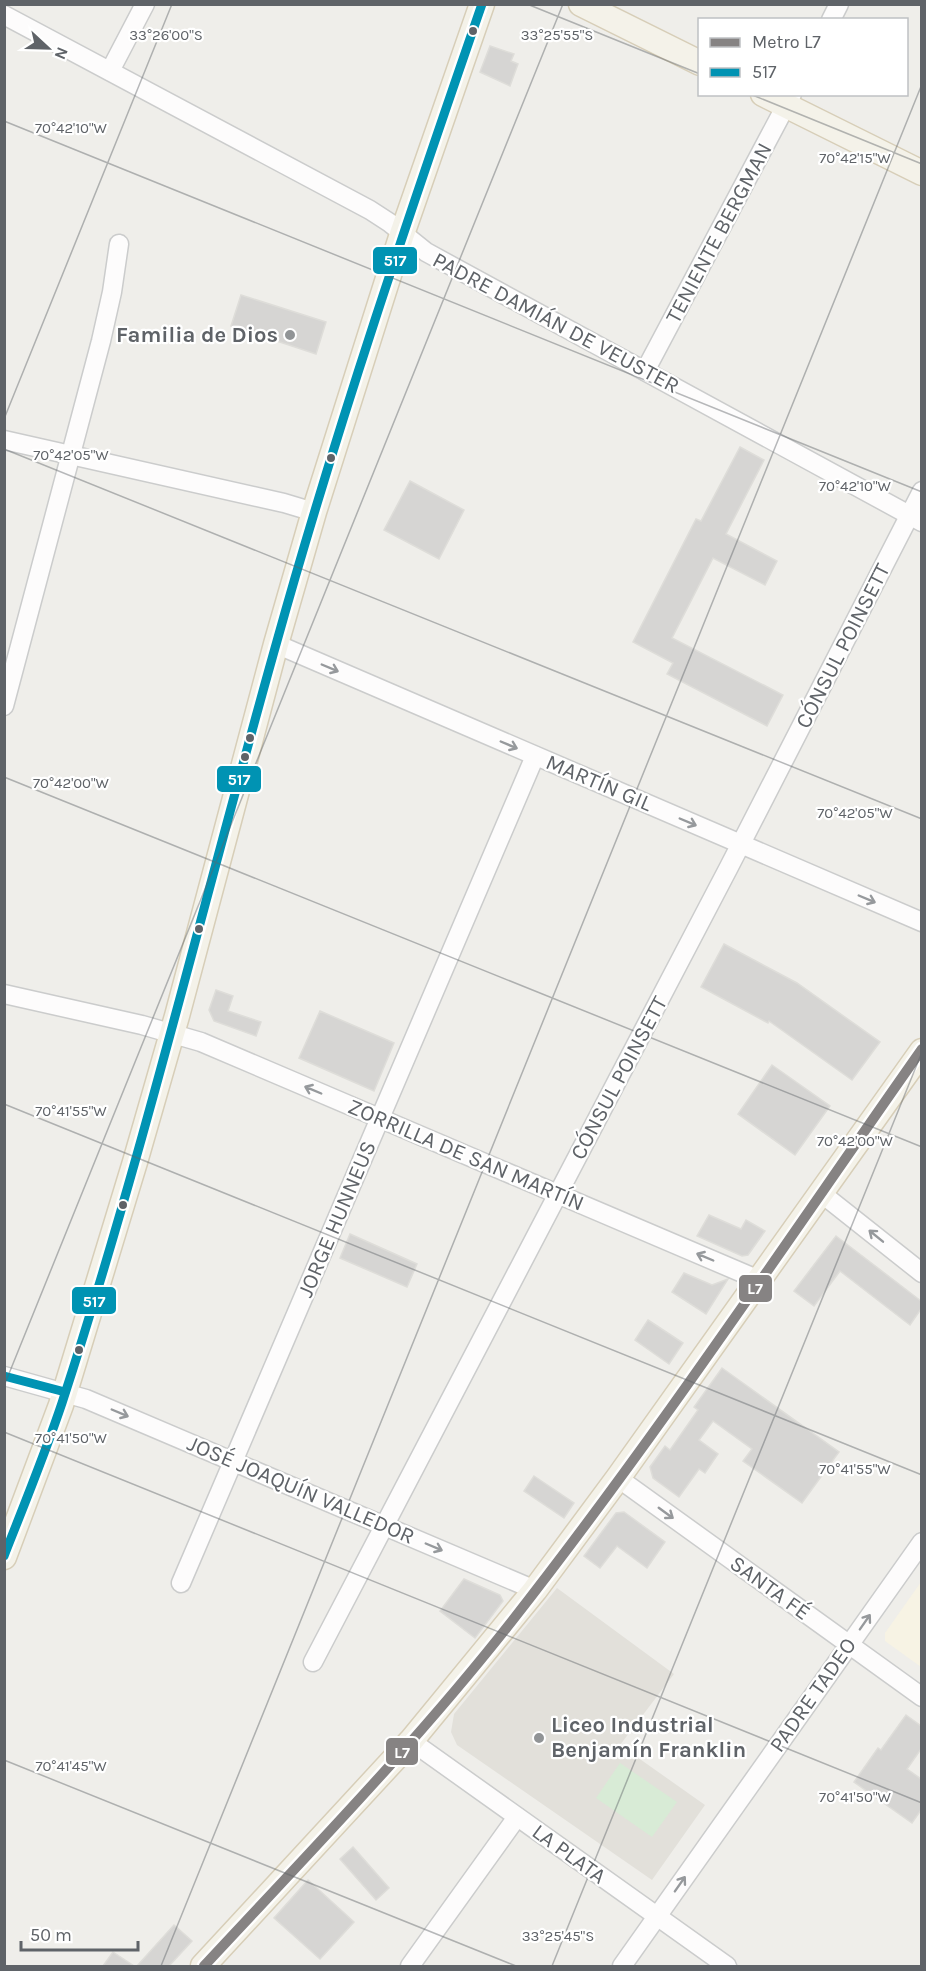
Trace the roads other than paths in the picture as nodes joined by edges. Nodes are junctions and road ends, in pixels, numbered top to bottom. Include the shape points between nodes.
1 (144, 4) edge
2 (482, 4) edge
3 (580, 4) edge
4 (839, 4) edge
5 (4, 15) edge
6 (832, 18) edge
7 (698, 63) edge
8 (110, 72) junction
9 (772, 96) edge
10 (789, 100) edge
11 (921, 173) edge
12 (402, 234) junction
13 (119, 244) dead end
14 (645, 371) junction
15 (4, 440) edge
16 (71, 454) junction
17 (921, 491) edge
18 (314, 512) junction
19 (915, 519) edge
20 (276, 644) junction
21 (4, 706) edge
22 (535, 756) junction
23 (741, 844) junction
24 (921, 922) edge
25 (4, 994) edge
26 (172, 1033) junction
27 (921, 1051) edge
28 (380, 1119) junction
29 (821, 1193) junction
30 (559, 1195) junction
31 (921, 1272) edge
32 (759, 1280) junction
33 (4, 1376) edge
34 (65, 1392) junction
35 (232, 1461) junction
36 (618, 1478) junction
37 (384, 1525) junction
38 (921, 1542) edge
39 (6, 1549) edge
40 (181, 1583) dead end
41 (536, 1590) junction
42 (849, 1645) junction
43 (313, 1662) dead end
44 (921, 1697) edge
45 (411, 1741) junction
46 (517, 1817) junction
47 (657, 1917) junction
48 (203, 1966) edge
49 (410, 1966) edge
50 (622, 1966) edge
51 (727, 1966) edge

1 - 8 street
2 - 12 main road
3 - 7 main road
4 - 6 street
5 - 8 street, PADRE DAMIÁN DE VEUSTER
8 - 12 street, PADRE DAMIÁN DE VEUSTER via 369,210
9 - 10 main road
10 - 11 main road
10 - 14 street, TENIENTE BERGMAN
12 - 14 street, PADRE DAMIÁN DE VEUSTER via 426,252
12 - 18 main road
13 - 16 street via 107,316
14 - 19 street, PADRE DAMIÁN DE VEUSTER
15 - 16 street
16 - 18 street
16 - 21 street
17 - 19 street, CÓNSUL POINSETT
18 - 20 main road
19 - 23 street, CÓNSUL POINSETT
20 -> 22 street, MARTÍN GIL
20 - 26 main road
22 -> 23 street, MARTÍN GIL
22 - 28 street, JORGE HUNNEUS
23 -> 24 street, MARTÍN GIL
23 - 30 street, CÓNSUL POINSETT
25 - 26 street, ZORRILLA DE SAN MARTÍN
28 -> 26 street, ZORRILLA DE SAN MARTÍN
26 - 34 main road
27 - 29 main road
28 - 30 street, ZORRILLA DE SAN MARTÍN
28 - 35 street, JORGE HUNNEUS
31 -> 29 street
29 - 32 main road
32 -> 30 street, ZORRILLA DE SAN MARTÍN
30 - 37 street, CÓNSUL POINSETT
32 - 36 main road
33 - 34 street, JOSÉ JOAQUÍN VALLEDOR
34 -> 35 street, JOSÉ JOAQUÍN VALLEDOR
34 - 39 main road
35 - 37 street, JOSÉ JOAQUÍN VALLEDOR
35 - 40 street, JORGE HUNNEUS
36 - 41 main road
36 -> 42 street, SANTA FÉ
37 -> 41 street, JOSÉ JOAQUÍN VALLEDOR
37 - 43 street, CÓNSUL POINSETT
42 -> 38 street, PADRE TADEO
41 - 45 main road
42 - 44 street, SANTA FÉ
47 -> 42 street, PADRE TADEO
45 - 46 street, LA PLATA
45 - 48 main road
46 - 47 street, LA PLATA
46 - 49 street
47 - 50 street, PADRE TADEO
47 - 51 street, LA PLATA

